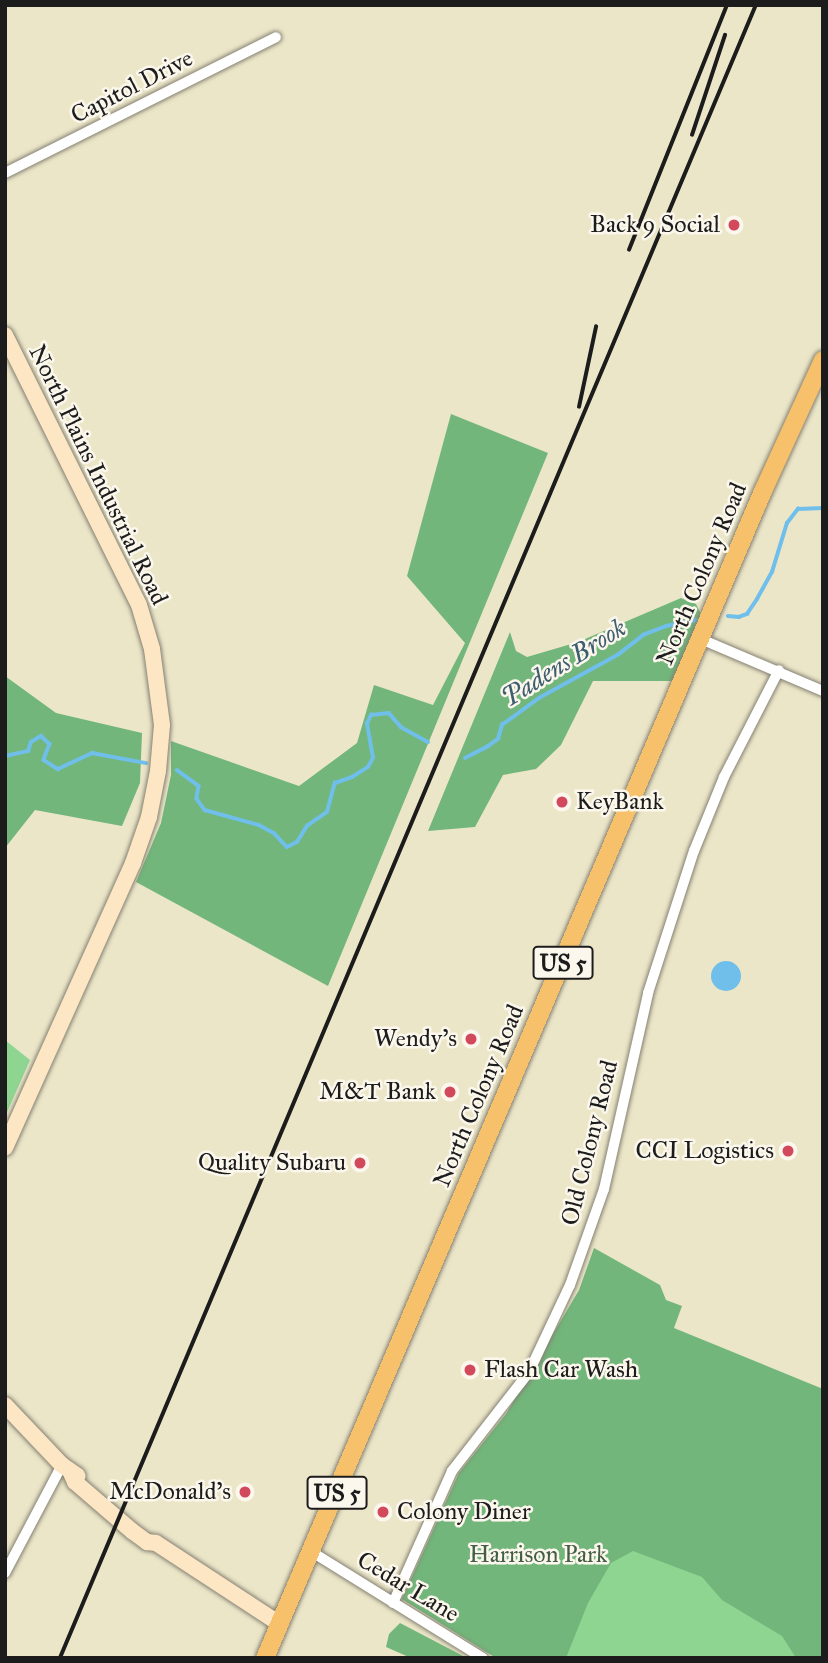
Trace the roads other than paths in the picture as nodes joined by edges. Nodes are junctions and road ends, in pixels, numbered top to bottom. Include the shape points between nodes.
1 (276, 37) dead end
2 (5, 173) edge
3 (5, 335) edge
4 (823, 360) edge
5 (701, 639) junction
6 (779, 670) junction
7 (823, 691) edge
8 (5, 1148) edge
9 (5, 1405) edge
10 (66, 1469) junction
11 (312, 1552) junction
12 (5, 1573) edge
13 (393, 1603) junction
14 (280, 1624) junction
15 (265, 1658) edge
16 (483, 1658) edge

1 - 2 street, Capitol Drive
3 - 8 street, North Plains Industrial Road via 139,604 152,649 162,725 151,806 133,863
4 - 5 main road, North Colony Road / US 5
5 - 6 street
5 - 11 main road, North Colony Road / US 5
6 - 7 street
6 - 13 street, Old Colony Road via 724,778 694,851 648,993 604,1189 570,1286 529,1372 452,1471
9 - 10 street
10 - 12 street
10 - 14 street via 152,1535 156,1543
11 - 13 street, Cedar Lane
11 - 14 main road, North Colony Road / US 5
13 - 16 street, Cedar Lane
14 - 15 main road, North Colony Road / US 5

